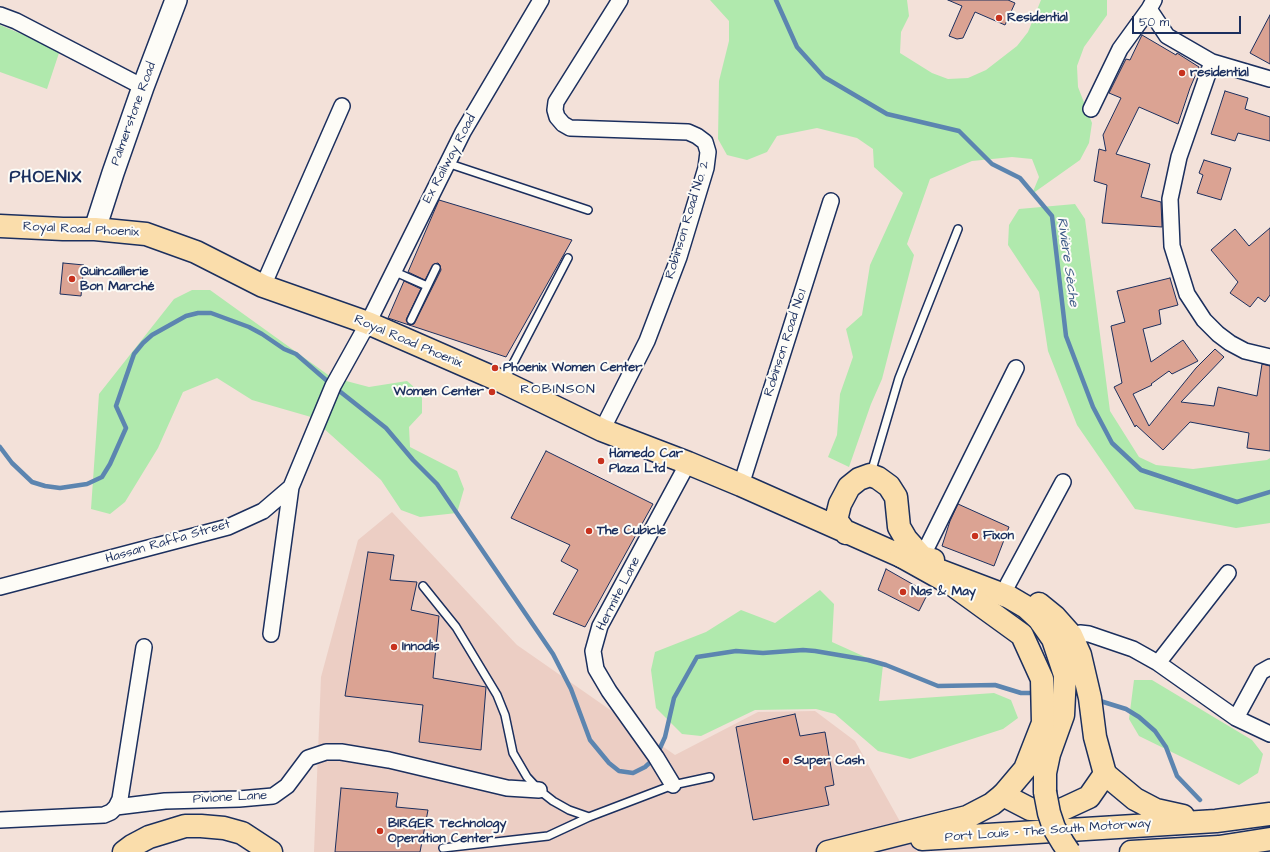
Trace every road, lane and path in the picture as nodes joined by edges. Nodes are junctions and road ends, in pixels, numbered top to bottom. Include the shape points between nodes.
1 (176, 0) edge
2 (541, 0) edge
3 (620, 0) edge
4 (1152, 5) edge
5 (0, 15) edge
6 (1212, 62) junction
7 (1270, 79) edge
8 (143, 87) junction
9 (342, 106) dead end
10 (1090, 109) dead end
11 (447, 163) junction
12 (831, 201) dead end
13 (588, 210) dead end
14 (0, 226) edge
15 (95, 228) junction
16 (958, 229) dead end
17 (568, 258) dead end
18 (436, 268) dead end
19 (392, 271) junction
20 (263, 286) junction
21 (427, 286) junction
22 (411, 320) dead end
23 (368, 324) junction
24 (1270, 357) edge
25 (1016, 368) dead end
26 (503, 382) junction
27 (602, 430) junction
28 (688, 463) junction
29 (870, 475) junction
30 (1063, 482) dead end
31 (741, 485) junction
32 (291, 487) junction
33 (840, 504) junction
34 (802, 512) junction
35 (846, 533) junction
36 (912, 557) junction
37 (1228, 573) dead end
38 (1008, 584) junction
39 (423, 586) dead end
40 (0, 587) edge
41 (271, 634) dead end
42 (1071, 635) junction
43 (144, 647) dead end
44 (1158, 663) junction
45 (1270, 667) edge
46 (1236, 718) junction
47 (1270, 734) edge
48 (1105, 774) junction
49 (710, 777) dead end
50 (673, 784) junction
51 (539, 790) junction
52 (1003, 795) junction
53 (116, 807) junction
54 (1270, 814) edge
55 (589, 817) junction
56 (0, 820) edge
57 (1216, 821) junction
58 (1270, 839) edge
59 (443, 848) dead end
60 (124, 852) edge
61 (140, 852) edge
62 (255, 852) edge
63 (271, 852) edge
64 (827, 852) edge
65 (1069, 852) edge
66 (1131, 852) edge

1 - 8 main road, Palmerstone Road
2 - 11 street, Ex Railway Road
3 - 27 street, Robinson Road No. 2 via 556,102 557,117 562,124 570,128 688,132 704,142 708,152 706,168 679,257 647,341
4 - 6 street via 1167,36
4 - 10 street via 1120,49
5 - 8 street
6 - 7 street
6 - 24 street via 1179,157 1170,199 1172,246 1187,294 1204,320 1230,343 1245,351
8 - 15 main road, Palmerstone Road
9 - 20 street
11 - 13 lane
11 - 19 street, Ex Railway Road
12 - 31 street, Robinson Road No.1
14 - 15 main road, Royal Road Phoenix
15 - 20 main road, Royal Road Phoenix via 146,234 196,252
16 - 29 lane via 899,378
17 - 26 lane
18 - 21 lane
19 - 21 lane
19 - 23 street, Ex Railway Road
20 - 23 main road, Royal Road Phoenix
21 - 22 lane
23 - 26 main road, Royal Road Phoenix
23 - 32 street, Hassan Raffa Street via 333,386
25 - 36 street
26 - 27 main road, Royal Road Phoenix
27 - 28 main road, Royal Road Phoenix
28 - 31 main road, Royal Road Phoenix
28 - 50 street, Hermite Lane via 600,626 593,651 596,669 609,691
29 - 33 main road via 848,487
29 - 36 main road via 889,486 896,497 899,527
30 - 38 street
31 - 34 main road, Royal Road Phoenix
32 - 40 street, Hassan Raffa Street via 263,511 228,527
32 - 41 street
33 - 34 main road via 823,510
33 - 35 main road via 837,521
34 - 35 main road, Royal Road Phoenix
35 - 36 main road, Royal Road Phoenix
36 - 38 main road
36 - 52 main road via 1022,635 1042,679 1043,723 1025,769
36 - 65 main road, bridge via 1009,597 1039,619 1053,639 1065,675 1063,715 1049,754 1045,792 1054,828
37 - 44 street
38 - 42 main road via 1036,601
39 - 51 lane via 456,628 497,695 505,716 513,753
42 - 44 street via 1089,634 1133,649
42 - 48 main road via 1080,655 1090,698 1095,737
43 - 53 street via 120,799
44 - 46 street
45 - 46 street via 1261,672
46 - 47 street
48 - 52 main road via 1089,797 1061,810 1030,809
48 - 57 main road via 1135,799 1156,810
49 - 50 lane
50 - 55 lane
51 - 53 street, Pivione Lane via 507,788 389,760 326,752 308,758 286,786 273,796 165,800
51 - 55 lane via 569,810
52 - 64 main road via 967,817
53 - 56 street, Pivione Lane via 104,815
54 - 57 main road, Port Louis – The South Motorway
55 - 59 lane via 548,836
57 - 64 main road, Port Louis – The South Motorway via 891,841
58 - 66 main road, Port Louis – The South Motorway via 1219,847
60 - 63 main road via 149,837 185,826 224,828 242,833
61 - 62 main road via 159,842 176,837 194,836 221,837

